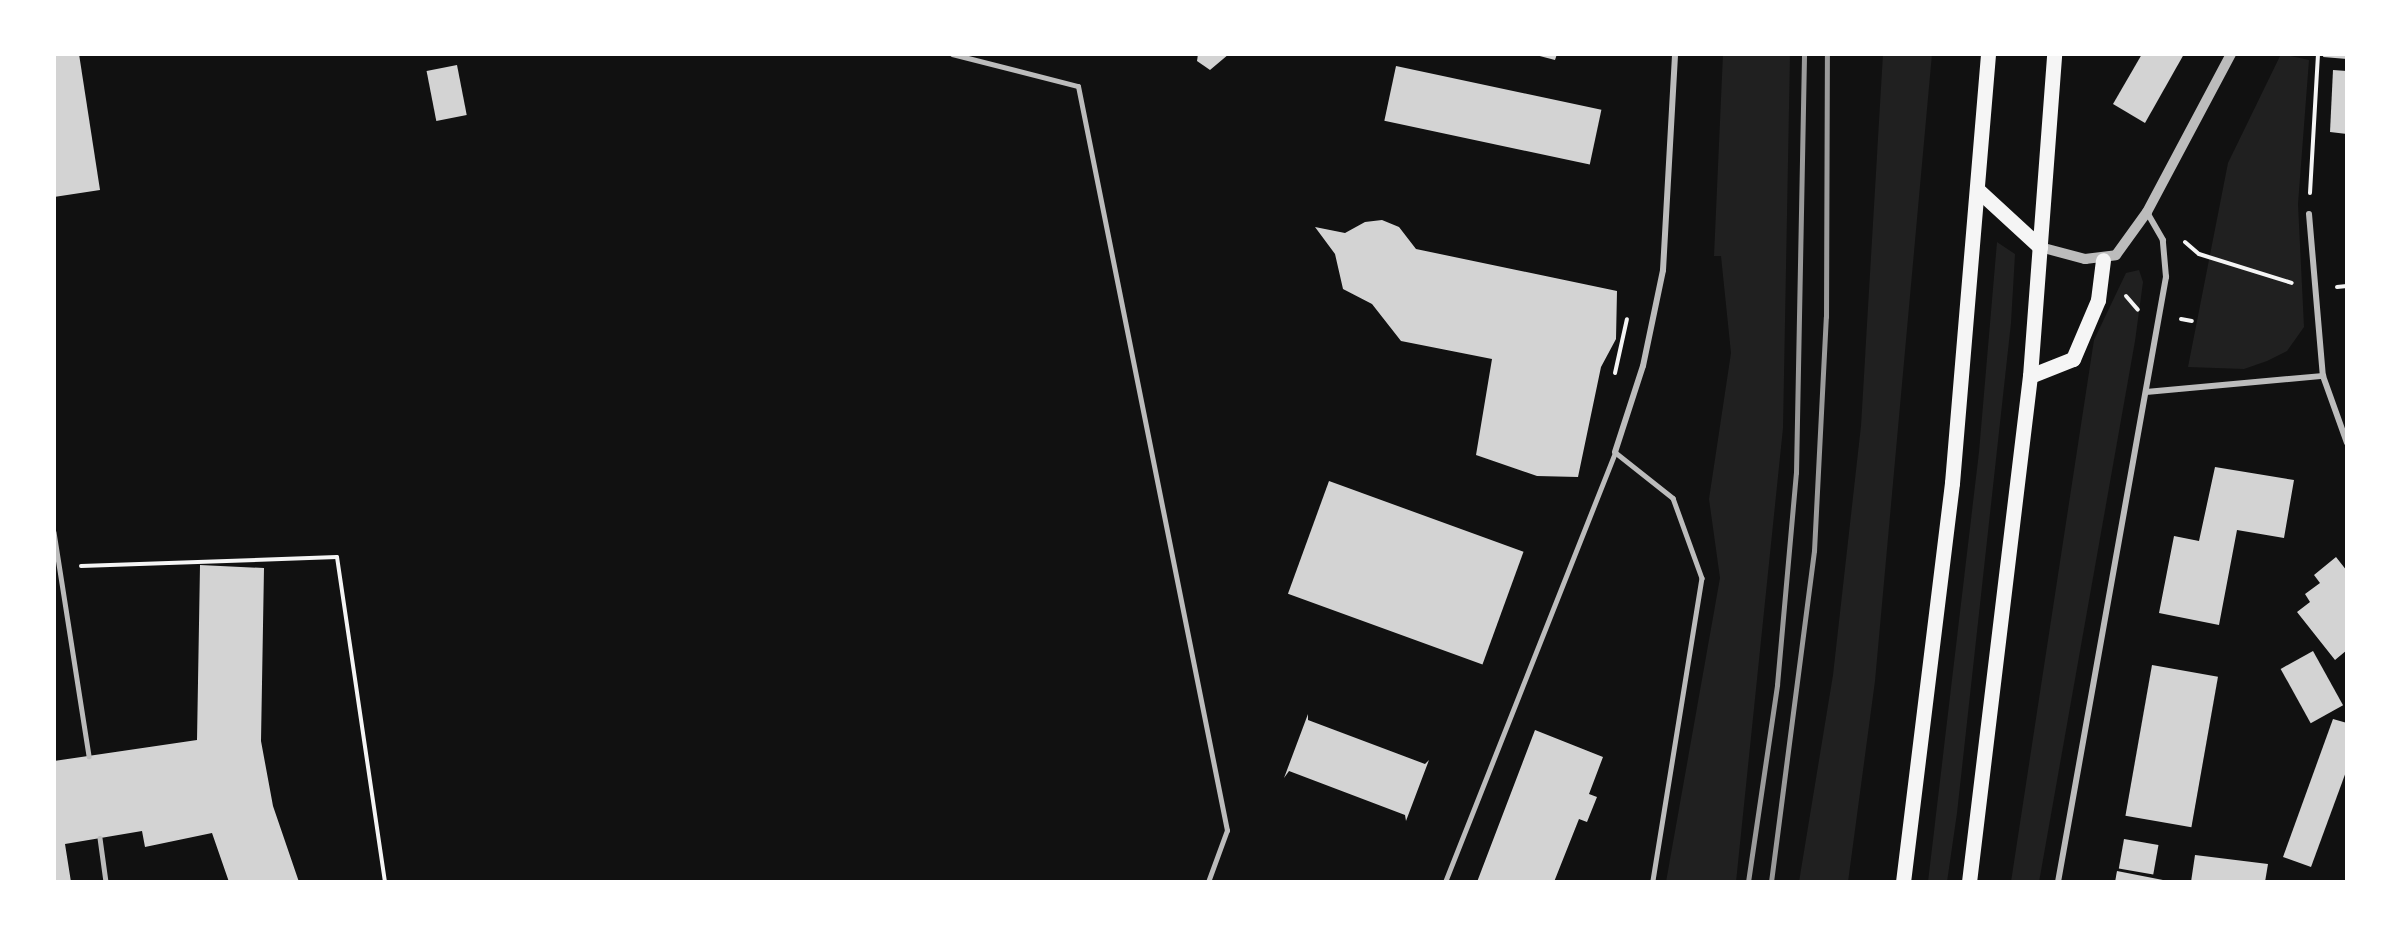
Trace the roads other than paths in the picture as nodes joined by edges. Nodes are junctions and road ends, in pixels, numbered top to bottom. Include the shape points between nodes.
1 (952, 54) edge
2 (1675, 54) edge
3 (1988, 54) edge
4 (2054, 54) edge
5 (2231, 54) edge
6 (1978, 191) junction
7 (2147, 212) junction
8 (2309, 214) road end
9 (2040, 247) junction
10 (2103, 260) junction
11 (2030, 376) junction
12 (2323, 376) junction
13 (2146, 392) junction
14 (2347, 443) edge
15 (1615, 452) junction
16 (54, 532) edge
17 (89, 756) dead end
18 (100, 838) dead end
19 (106, 882) edge
20 (1208, 882) edge
21 (1445, 882) edge
22 (1653, 882) edge
23 (1903, 882) edge
24 (1970, 882) edge
25 (2058, 882) edge

1 - 20 street via 1078,86 1227,830
2 - 15 street via 1662,270 1643,366
3 - 6 main road
4 - 9 main road
5 - 7 street
6 - 9 main road
6 - 23 main road via 1952,483
7 - 10 street via 2116,255
7 - 13 street via 2163,240 2166,277
8 - 12 street
9 - 10 street
9 - 11 main road
10 - 11 main road via 2097,300 2073,359
11 - 24 main road
12 - 13 street
12 - 14 street
13 - 25 street
15 - 21 lane
15 - 22 lane via 1673,498 1702,578
16 - 17 lane
18 - 19 lane

